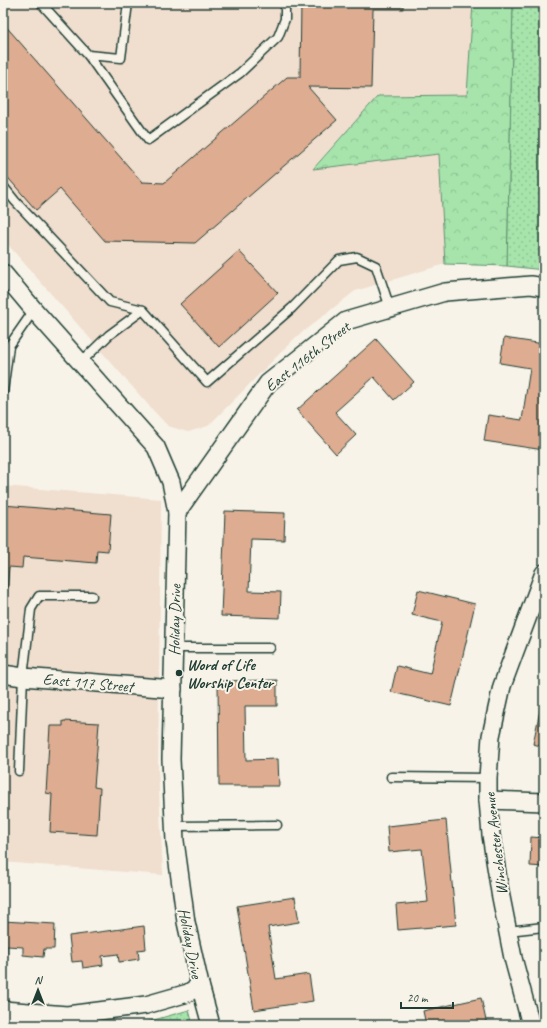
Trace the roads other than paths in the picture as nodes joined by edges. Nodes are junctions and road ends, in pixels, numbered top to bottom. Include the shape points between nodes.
1 (41, 3) edge
2 (128, 3) edge
3 (285, 3) edge
4 (88, 55) junction
5 (3, 186) edge
6 (3, 273) edge
7 (544, 287) edge
8 (390, 308) junction
9 (34, 310) junction
10 (143, 310) junction
11 (81, 362) junction
12 (3, 392) edge
13 (177, 512) junction
14 (544, 576) edge
15 (92, 596) dead end
16 (174, 648) junction
17 (270, 648) dead end
18 (3, 674) edge
19 (23, 677) junction
20 (173, 689) junction
21 (18, 771) dead end
22 (391, 777) dead end
23 (488, 778) junction
24 (488, 800) junction
25 (544, 802) edge
26 (277, 825) dead end
27 (174, 826) junction
28 (544, 927) edge
29 (508, 931) junction
30 (200, 986) junction
31 (3, 1010) edge
32 (211, 1025) edge
33 (531, 1025) edge

1 - 4 lane
2 - 4 lane via 121,58
3 - 4 lane via 285,19 278,37 240,73 148,140
5 - 10 lane via 110,302
6 - 9 street, Holiday Drive
7 - 8 street, East 116th Street via 531,285 445,292
8 - 10 lane via 376,266 357,257 339,260 292,308 207,382
8 - 13 street, East 116th Street via 346,321 268,383
9 - 11 street, Holiday Drive
9 - 12 lane via 9,346
10 - 11 lane via 109,335
11 - 13 street, Holiday Drive via 156,447 171,482
13 - 16 street, Holiday Drive
14 - 23 street, Winchester Avenue via 502,686 492,736
15 - 19 lane via 39,596 31,609
16 - 17 lane
16 - 20 street, Holiday Drive
18 - 19 street, East 117 Street
19 - 20 street, East 117 Street
19 - 21 lane
20 - 27 street, Holiday Drive via 171,759
22 - 23 lane
23 - 24 street, Winchester Avenue
24 - 25 street
24 - 29 street, Winchester Avenue via 491,835
26 - 27 lane
27 - 30 street, Holiday Drive via 186,922
28 - 29 lane
29 - 33 street, Winchester Avenue
30 - 31 street via 188,993 146,1005 67,1015
30 - 32 street, Holiday Drive

